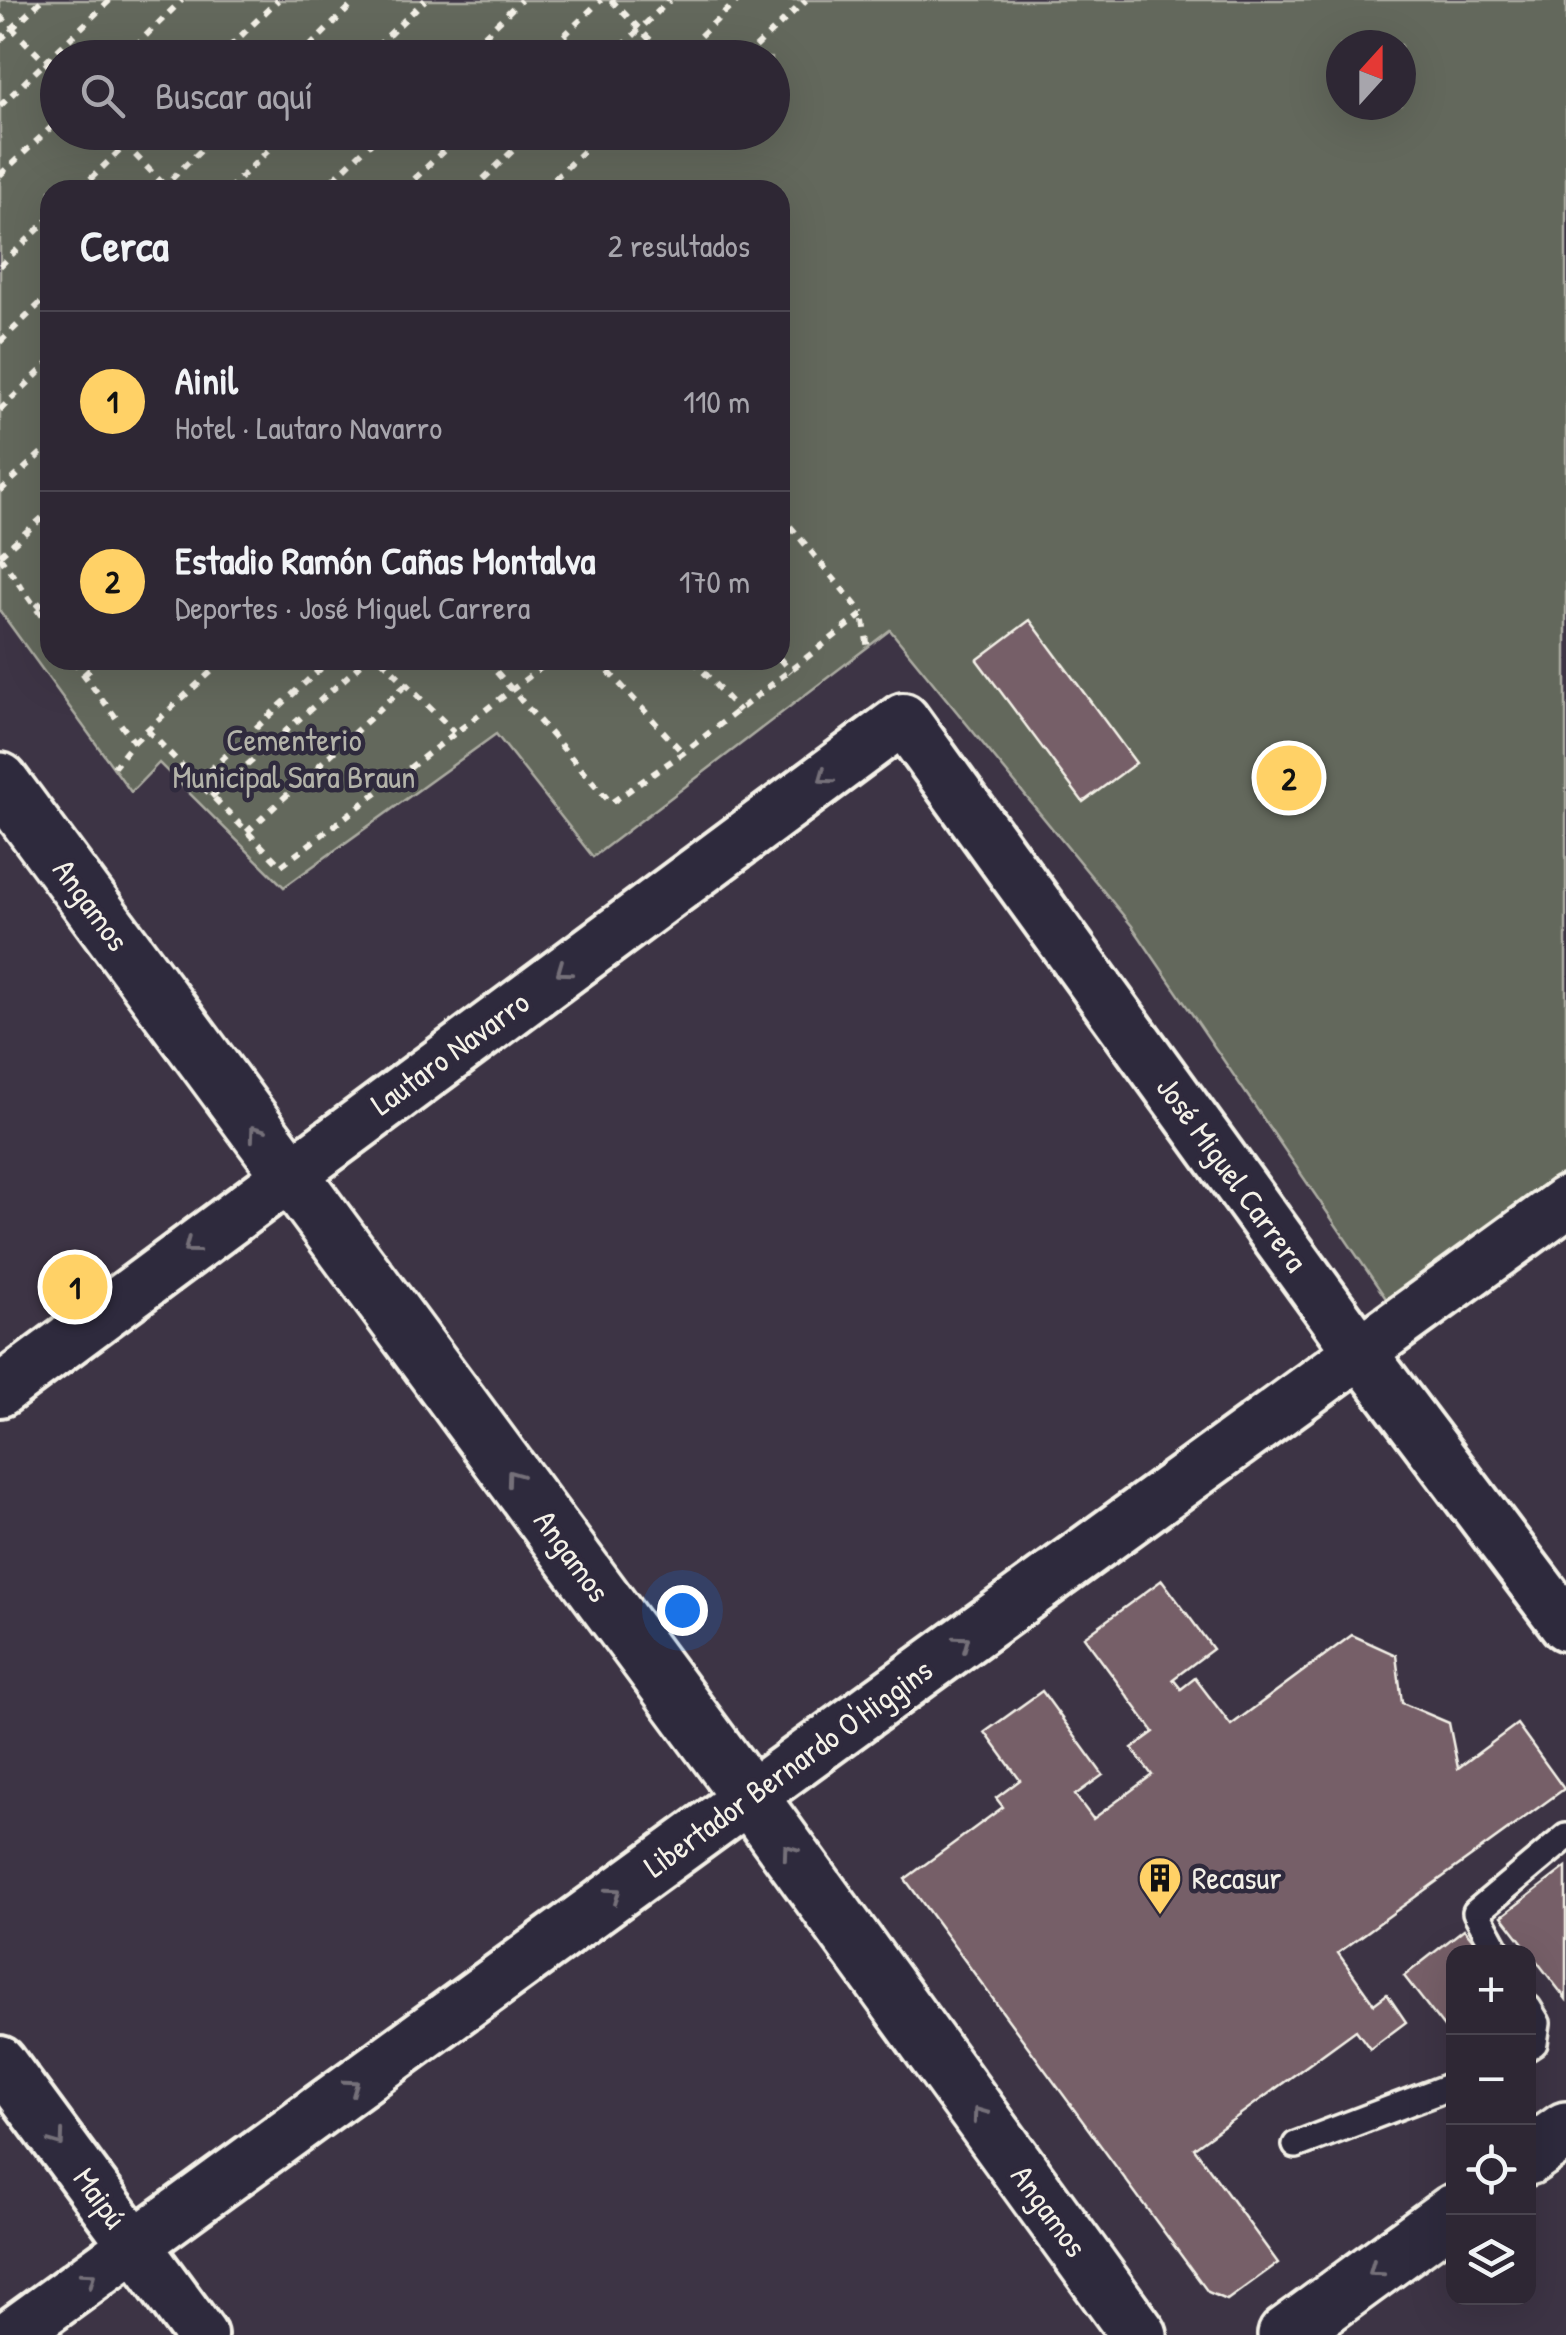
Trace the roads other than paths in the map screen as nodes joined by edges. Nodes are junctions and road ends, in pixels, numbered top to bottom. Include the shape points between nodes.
1 (903, 719) joint
2 (0, 781) edge
3 (288, 1173) junction
4 (1566, 1202) edge
5 (1362, 1354) junction
6 (0, 1391) edge
7 (1566, 1625) edge
8 (749, 1796) junction
9 (1566, 1838) edge
10 (1494, 1945) edge
11 (0, 2062) edge
12 (1446, 2088) edge
13 (1566, 2130) edge
14 (1296, 2146) dead end
15 (1536, 2152) edge
16 (1450, 2215) edge
17 (134, 2244) junction
18 (11, 2335) edge
19 (201, 2335) edge
20 (1139, 2335) edge
21 (1286, 2335) edge

1 -> 3 street, Lautaro Navarro
1 - 5 street, José Miguel Carrera
3 -> 2 street, Angamos
3 -> 6 street, Lautaro Navarro
8 -> 3 street, Angamos
4 - 5 street, Libertador Bernardo O'Higgins
5 - 7 street, José Miguel Carrera
8 -> 5 street, Libertador Bernardo O'Higgins
17 -> 8 street, Libertador Bernardo O'Higgins
20 -> 8 street, Angamos
9 - 10 lane via 1476,1912
11 -> 17 street, Maipú
12 - 14 lane
13 - 15 street
16 -> 21 street
18 -> 17 street, Libertador Bernardo O'Higgins
17 - 19 street, Maipú

